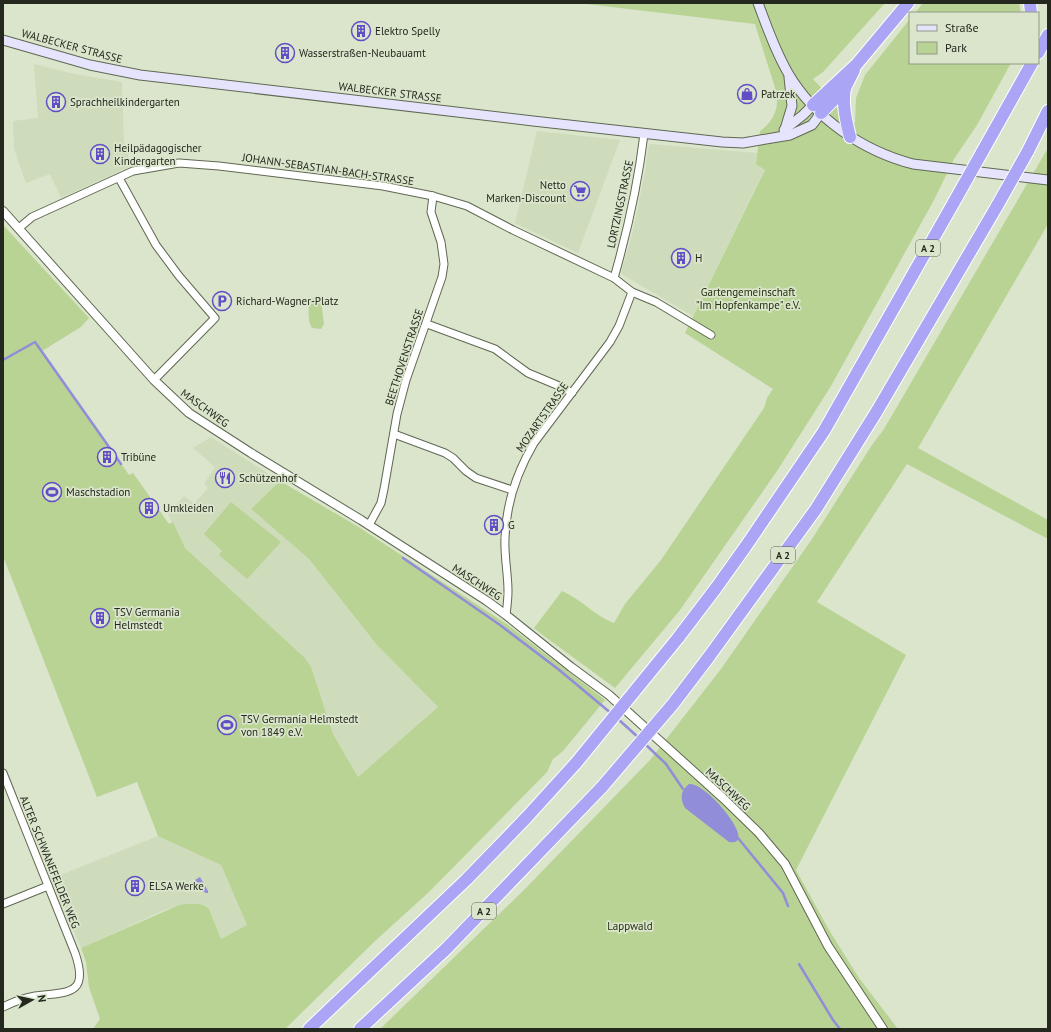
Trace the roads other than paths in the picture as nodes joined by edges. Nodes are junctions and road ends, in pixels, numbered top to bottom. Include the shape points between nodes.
1 (758, 3) edge
2 (908, 3) edge
3 (1048, 35) edge
4 (3, 40) edge
5 (1039, 51) edge
6 (1022, 64) edge
7 (1031, 64) edge
8 (856, 65) junction
9 (788, 74) junction
10 (845, 88) junction
11 (1012, 99) junction
12 (817, 109) junction
13 (1048, 111) edge
14 (785, 129) junction
15 (644, 134) junction
16 (778, 137) junction
17 (850, 137) junction
18 (119, 178) junction
19 (1048, 180) edge
20 (433, 196) junction
21 (3, 210) edge
22 (19, 228) junction
23 (614, 278) junction
24 (632, 292) junction
25 (427, 324) junction
26 (711, 335) dead end
27 (154, 380) junction
28 (572, 393) junction
29 (394, 434) junction
30 (512, 490) junction
31 (369, 525) junction
32 (506, 615) junction
33 (3, 773) edge
34 (48, 886) junction
35 (3, 904) edge
36 (3, 1007) edge
37 (309, 1029) edge
38 (360, 1029) edge
39 (883, 1029) edge

1 - 9 main road
2 - 8 highway
3 - 5 highway
4 - 15 main road, WALBECKER STRASSE via 90,65 140,75
6 - 11 highway
7 - 11 highway, A 2
8 - 10 highway
8 - 12 highway
9 - 12 main road
9 - 14 main road via 792,106
10 - 12 highway
10 - 17 highway via 844,112
11 - 37 highway, A 2, bridge via 824,431 716,588 576,763 526,818 467,879
12 - 14 main road via 803,115
12 - 16 main road, WALBECKER STRASSE via 808,127
12 - 17 main road
13 - 38 highway, A 2, bridge via 1028,152 855,448 816,509 708,658 673,704 602,787 446,949
14 - 16 main road
15 - 16 main road, WALBECKER STRASSE via 743,143
15 - 23 street, LORTZINGSTRASSE via 639,176
17 - 19 main road via 903,162
18 - 20 street, JOHANN-SEBASTIAN-BACH-STRASSE via 133,171 190,163 383,186
18 - 22 street, JOHANN-SEBASTIAN-BACH-STRASSE via 32,217
18 - 27 street via 156,245 215,318
20 - 23 street, JOHANN-SEBASTIAN-BACH-STRASSE via 467,206
20 - 25 street, BEETHOVENSTRASSE via 431,212 441,242 444,264
21 - 22 street, MASCHWEG
22 - 27 street, MASCHWEG
23 - 24 street, JOHANN-SEBASTIAN-BACH-STRASSE
24 - 26 street, JOHANN-SEBASTIAN-BACH-STRASSE via 656,302
24 - 28 street, MOZARTSTRASSE via 615,333
25 - 28 street via 495,349 528,373
25 - 29 street, BEETHOVENSTRASSE via 406,380
27 - 31 street, MASCHWEG via 189,413 251,454
28 - 30 street, MOZARTSTRASSE via 531,449
29 - 30 street via 445,453 476,478
29 - 31 street, BEETHOVENSTRASSE via 381,503
30 - 32 street, MOZARTSTRASSE via 504,539 508,591
31 - 32 street, MASCHWEG
32 - 39 street, MASCHWEG via 609,695 759,833 785,864 828,946
33 - 34 street, ALTER SCHWANEFELDER WEG
34 - 35 street
34 - 36 street, ALTER SCHWANEFELDER WEG via 80,969 78,983 71,991 63,994 25,998

